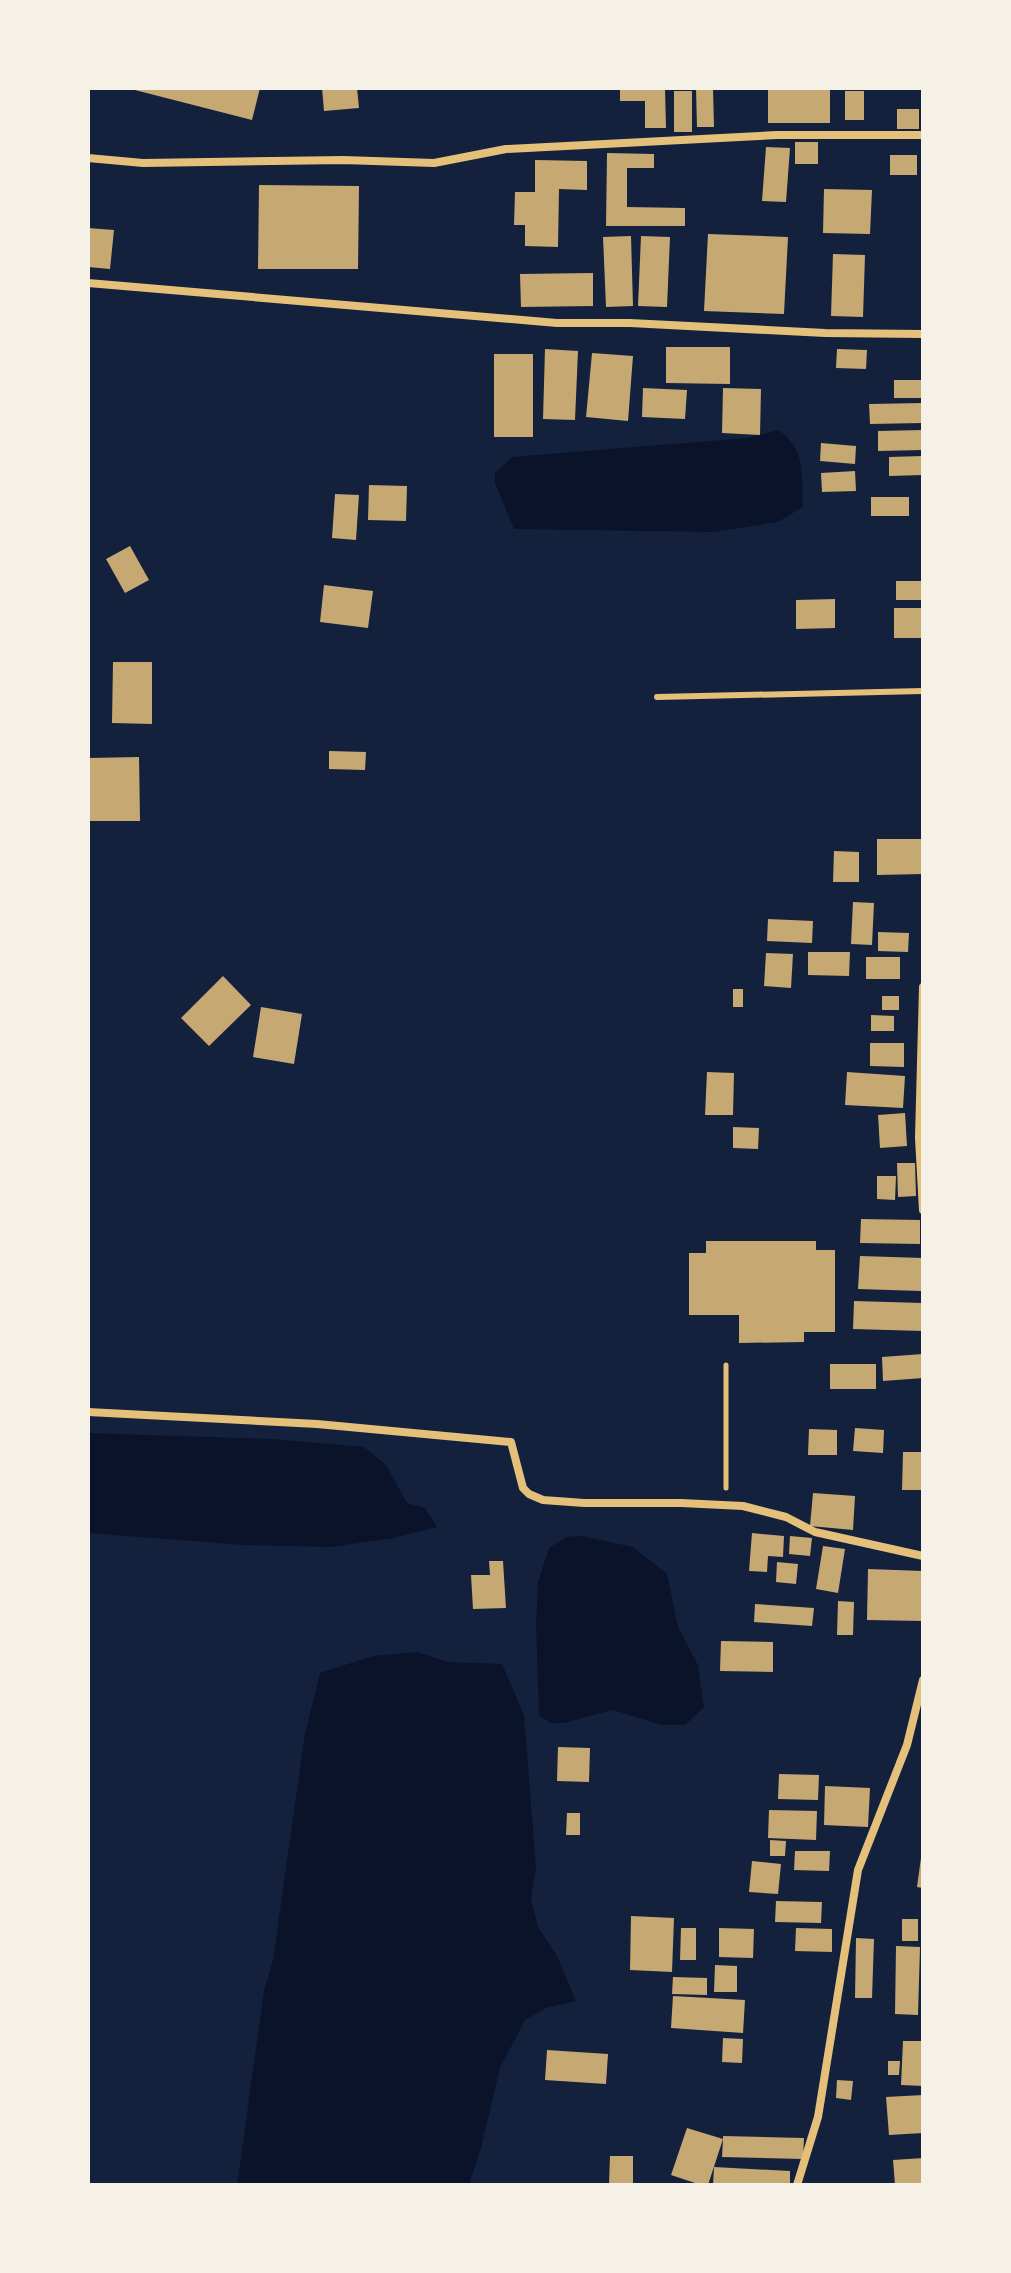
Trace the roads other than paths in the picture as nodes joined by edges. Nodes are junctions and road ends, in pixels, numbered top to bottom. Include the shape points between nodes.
1 (923, 135) edge
2 (88, 158) edge
3 (88, 283) edge
4 (923, 334) edge
5 (923, 691) edge
6 (657, 697) dead end
7 (923, 987) edge
8 (922, 1145) edge
9 (923, 1210) edge
10 (88, 1412) edge
11 (923, 1556) edge
12 (923, 1680) edge
13 (797, 2185) edge

1 - 2 street via 777,135 506,149 434,163 143,163
3 - 4 street via 557,323
5 - 6 lane
7 - 8 street
8 - 9 street
10 - 11 street via 317,1424 511,1442 523,1488 543,1500 743,1506 786,1517 815,1532
12 - 13 street via 907,1745 858,1870 818,2117

